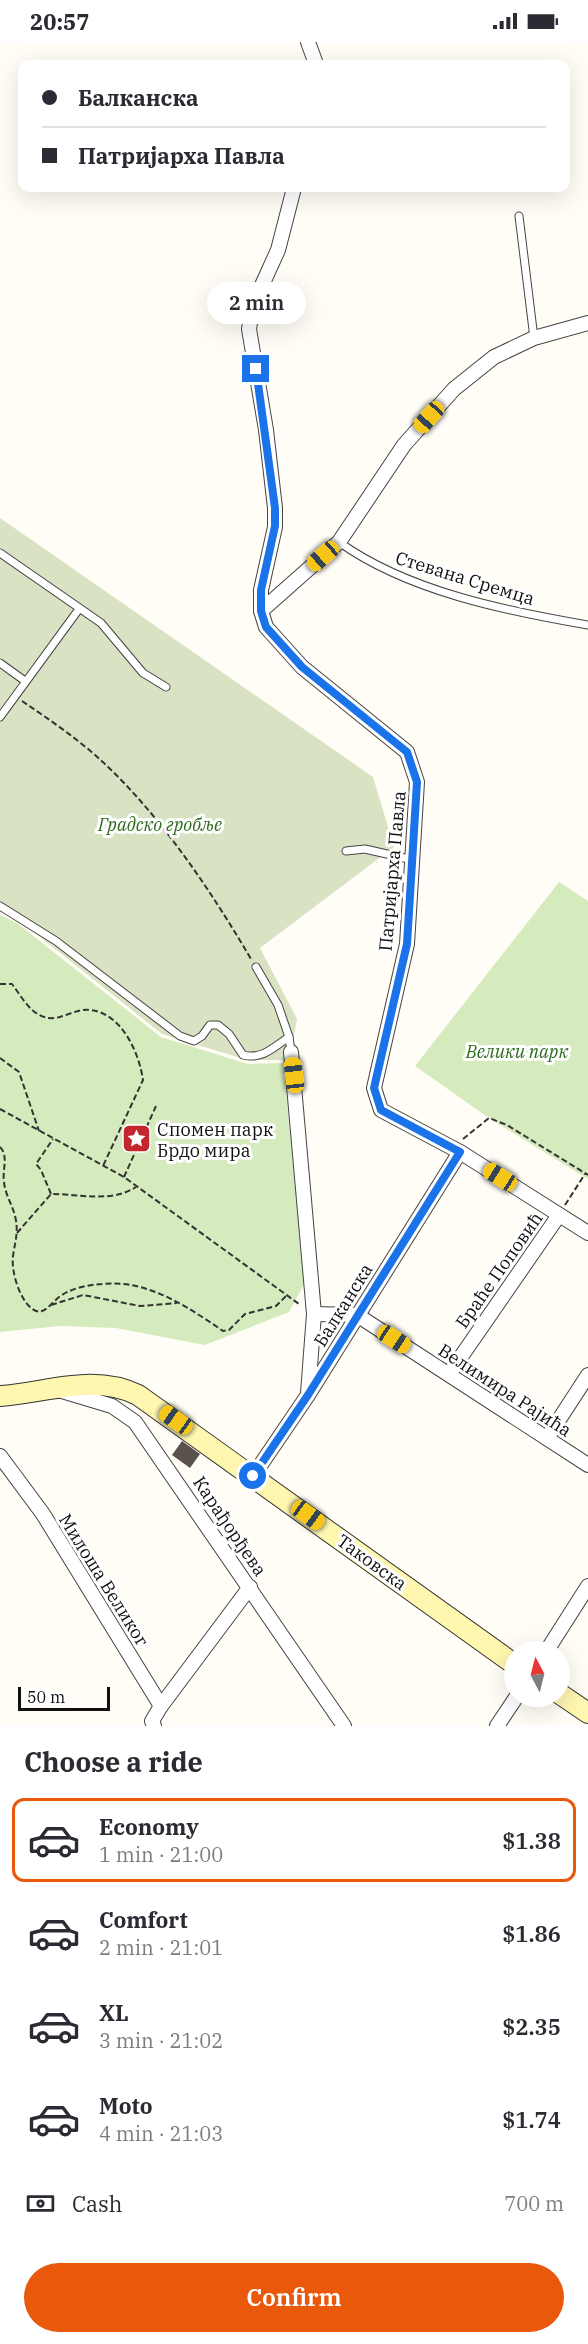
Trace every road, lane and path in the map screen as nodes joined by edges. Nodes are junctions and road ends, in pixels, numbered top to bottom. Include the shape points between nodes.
1 (308, 42) edge
2 (315, 60) edge
3 (293, 192) edge
4 (519, 216) dead end
5 (588, 322) edge
6 (534, 338) junction
7 (339, 542) junction
8 (0, 553) edge
9 (80, 609) junction
10 (261, 611) junction
11 (588, 625) edge
12 (0, 663) edge
13 (25, 681) junction
14 (166, 687) dead end
15 (15, 696) junction
16 (0, 717) edge
17 (346, 851) dead end
18 (413, 860) junction
19 (0, 906) edge
20 (256, 967) joint
21 (0, 984) edge
22 (289, 1037) junction
23 (291, 1052) joint
24 (0, 1058) edge
25 (156, 1106) dead end
26 (0, 1110) edge
27 (39, 1131) junction
28 (53, 1139) junction
29 (0, 1147) edge
30 (456, 1150) junction
31 (103, 1166) junction
32 (587, 1174) edge
33 (123, 1177) junction
34 (136, 1187) junction
35 (51, 1194) junction
36 (559, 1215) junction
37 (17, 1233) junction
38 (588, 1233) edge
39 (287, 1295) junction
40 (178, 1303) junction
41 (48, 1306) junction
42 (314, 1314) junction
43 (357, 1315) junction
44 (449, 1374) junction
45 (588, 1375) edge
46 (54, 1389) junction
47 (308, 1395) junction
48 (0, 1396) edge
49 (547, 1438) junction
50 (0, 1456) edge
51 (588, 1465) edge
52 (253, 1476) junction
53 (250, 1587) junction
54 (588, 1587) edge
55 (553, 1641) edge
56 (504, 1657) edge
57 (570, 1701) edge
58 (160, 1707) junction
59 (509, 1707) edge
60 (588, 1713) edge
61 (151, 1724) edge
62 (344, 1726) edge
63 (497, 1726) edge

1 - 2 street
3 - 10 street via 278,250 252,305 249,329 275,508
4 - 6 lane
5 - 6 street
6 - 7 street via 494,357 454,390 404,445
7 - 10 street
7 - 11 lane, Стевана Сремца via 370,562 425,586 537,616
8 - 9 lane
9 - 13 lane
9 - 14 lane via 100,622 143,673
10 - 18 street, Патријарха Павла via 266,627 302,667 407,752 417,782
12 - 13 lane
13 - 15 lane
15 - 16 lane
15 - 20 path via 104,762 126,785 209,893
17 - 18 lane via 374,850
18 - 30 street, Патријарха Павла via 407,944 374,1088 381,1110
19 - 22 lane via 56,941 180,1036 194,1041 210,1025 218,1025 243,1055 253,1058
20 - 22 lane via 278,1005
21 - 31 path via 12,984 32,1011 50,1018 89,1010 101,1014 120,1027 131,1043 143,1080
22 - 23 lane
23 - 42 street
24 - 27 path via 19,1072
25 - 33 path
26 - 27 path
27 - 28 path
28 - 31 path
28 - 35 path via 36,1164
29 - 37 path via 5,1162 3,1180
30 - 32 path via 489,1119 507,1125
30 - 36 street, Патријарха Павла
30 - 43 street, Балканска
31 - 33 path
32 - 36 path
33 - 34 path
34 - 35 path via 125,1194 107,1197
34 - 39 path
35 - 37 path
36 - 38 street, Патријарха Павла
36 - 44 street, Браће Поповић
37 - 41 path via 13,1258 20,1292 37,1312
39 - 40 path via 276,1306 245,1314 223,1331
39 - 42 path
40 - 41 path via 140,1306 83,1295
40 - 41 path via 123,1282 78,1288
42 - 43 street
42 - 47 street
43 - 44 street, Велимира Рајића
43 - 47 street, Балканска
44 - 49 street, Велимира Рајића
45 - 49 street
46 - 48 street, Таковска
46 - 52 street, Таковска via 96,1384 127,1390
46 - 53 street, Карађорђева via 112,1406 135,1422
47 - 52 street, Балканска
49 - 51 street, Велимира Рајића
50 - 58 street, Милоша Великог via 43,1514
52 - 56 street, Таковска
53 - 58 street
53 - 62 street, Карађорђева
54 - 55 street
57 - 60 street
58 - 61 street
59 - 63 street

